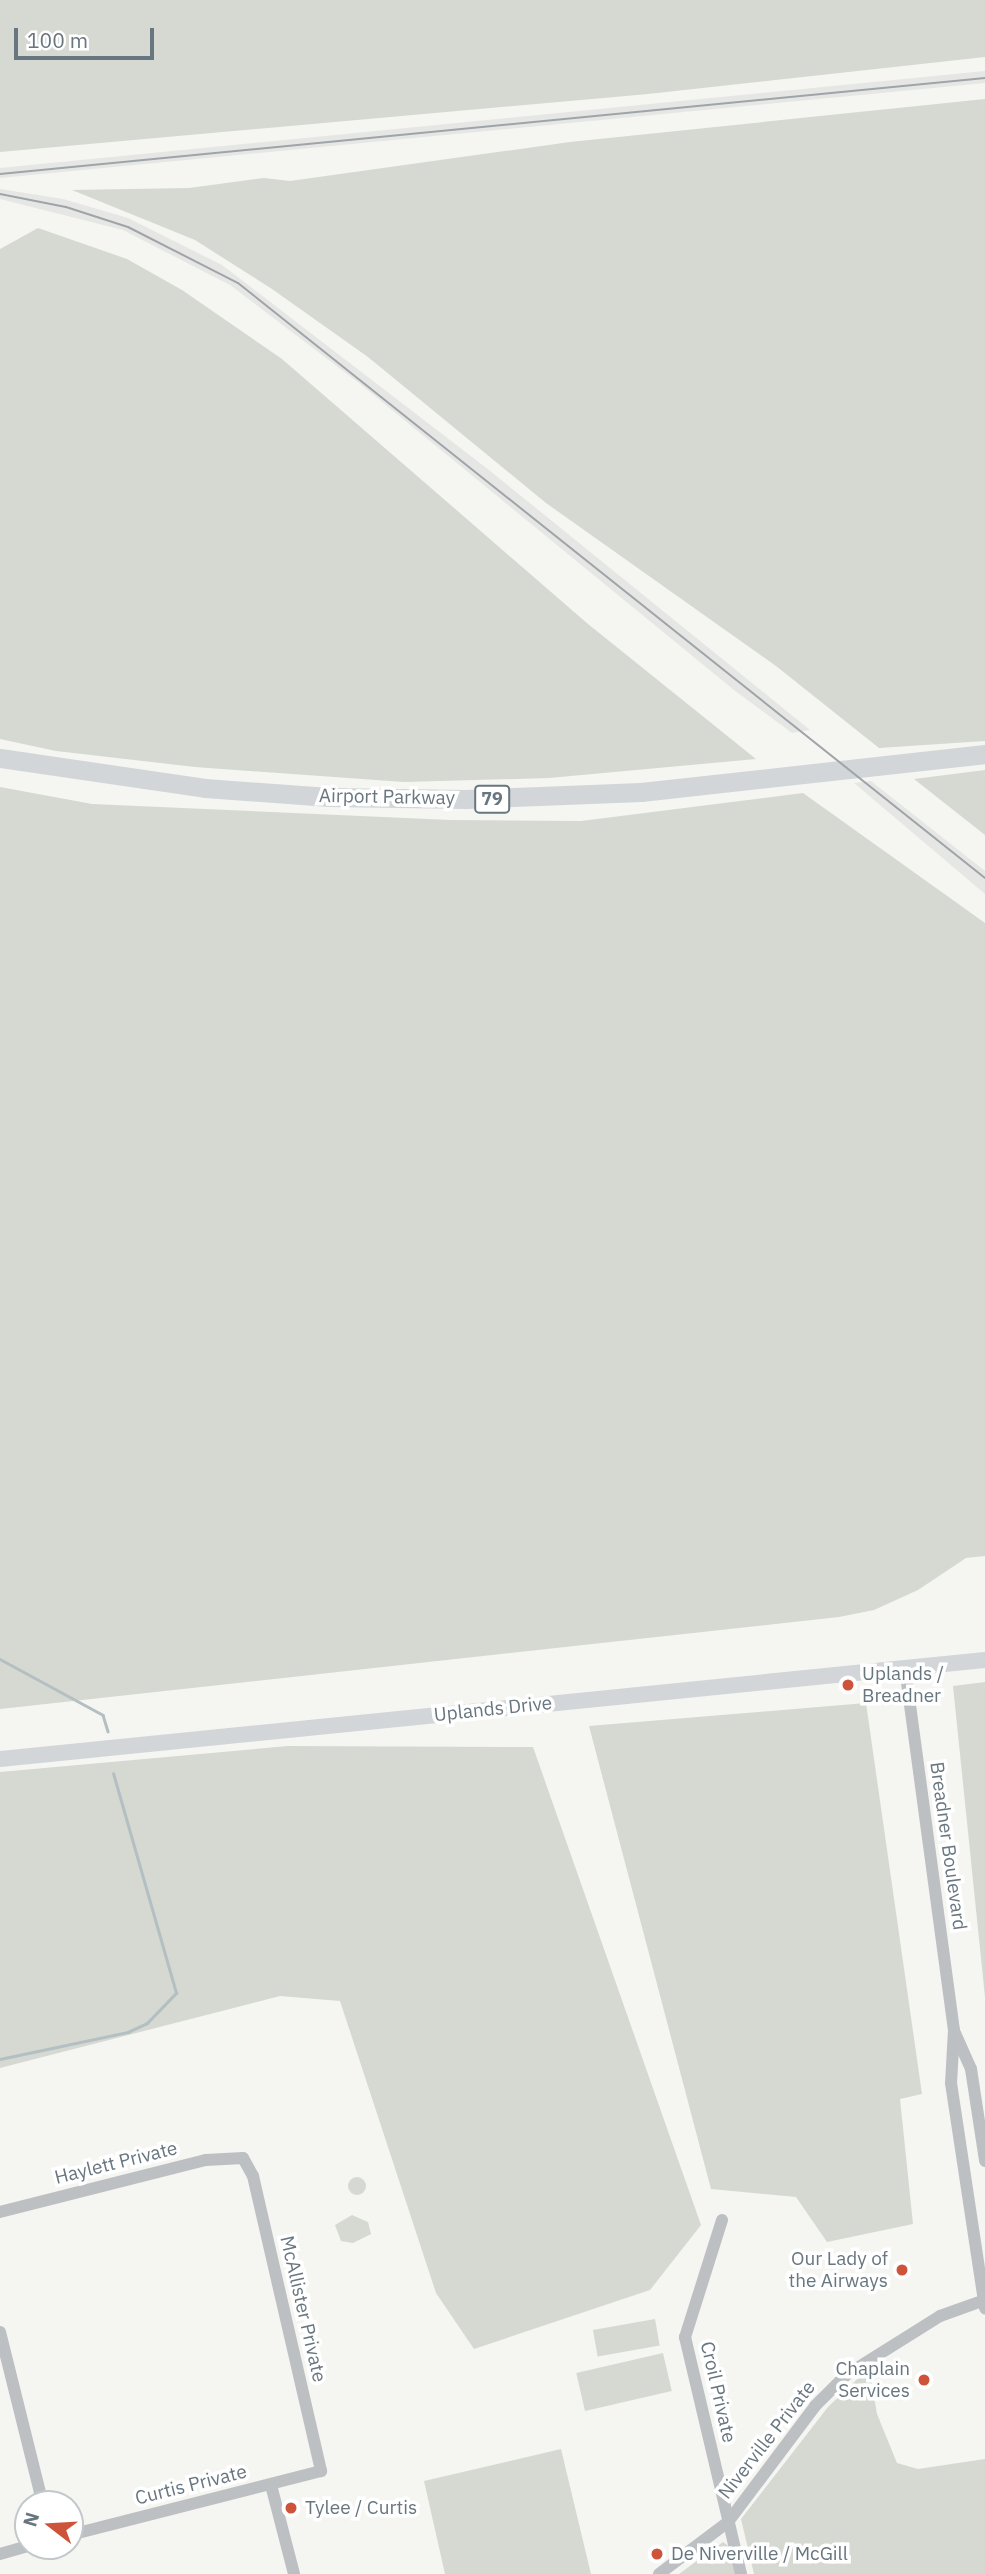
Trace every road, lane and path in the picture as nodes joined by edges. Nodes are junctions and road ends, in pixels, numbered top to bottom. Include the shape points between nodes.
1 (985, 754) edge
2 (0, 758) edge
3 (985, 1660) edge
4 (905, 1668) junction
5 (0, 1759) edge
6 (954, 2030) junction
7 (243, 2158) joint
8 (985, 2161) edge
9 (0, 2212) edge
10 (722, 2220) dead end
11 (985, 2303) edge
12 (0, 2332) edge
13 (321, 2471) joint
14 (271, 2485) junction
15 (40, 2490) edge
16 (728, 2522) junction
17 (84, 2532) edge
18 (294, 2574) edge
19 (659, 2574) edge
20 (741, 2574) edge

1 - 2 highway, Airport Parkway / 79 via 641,792 466,799 329,797 205,788
3 - 4 main road, Uplands Drive
4 - 5 main road, Uplands Drive
4 - 6 street, Breadner Boulevard
6 - 8 street, Breadner Boulevard via 971,2069
6 - 11 street, Breadner Boulevard via 951,2083
7 - 9 street, Haylett Private via 206,2160
7 - 13 street, McAllister Private via 253,2176
10 - 16 street, Croil Private via 685,2337
11 - 16 street, Niverville Private via 940,2316 846,2375 815,2406
12 - 15 street
13 - 14 street, Curtis Private
14 - 17 street, Curtis Private
14 - 18 street
16 - 19 street, Niverville Private
16 - 20 street, Croil Private

